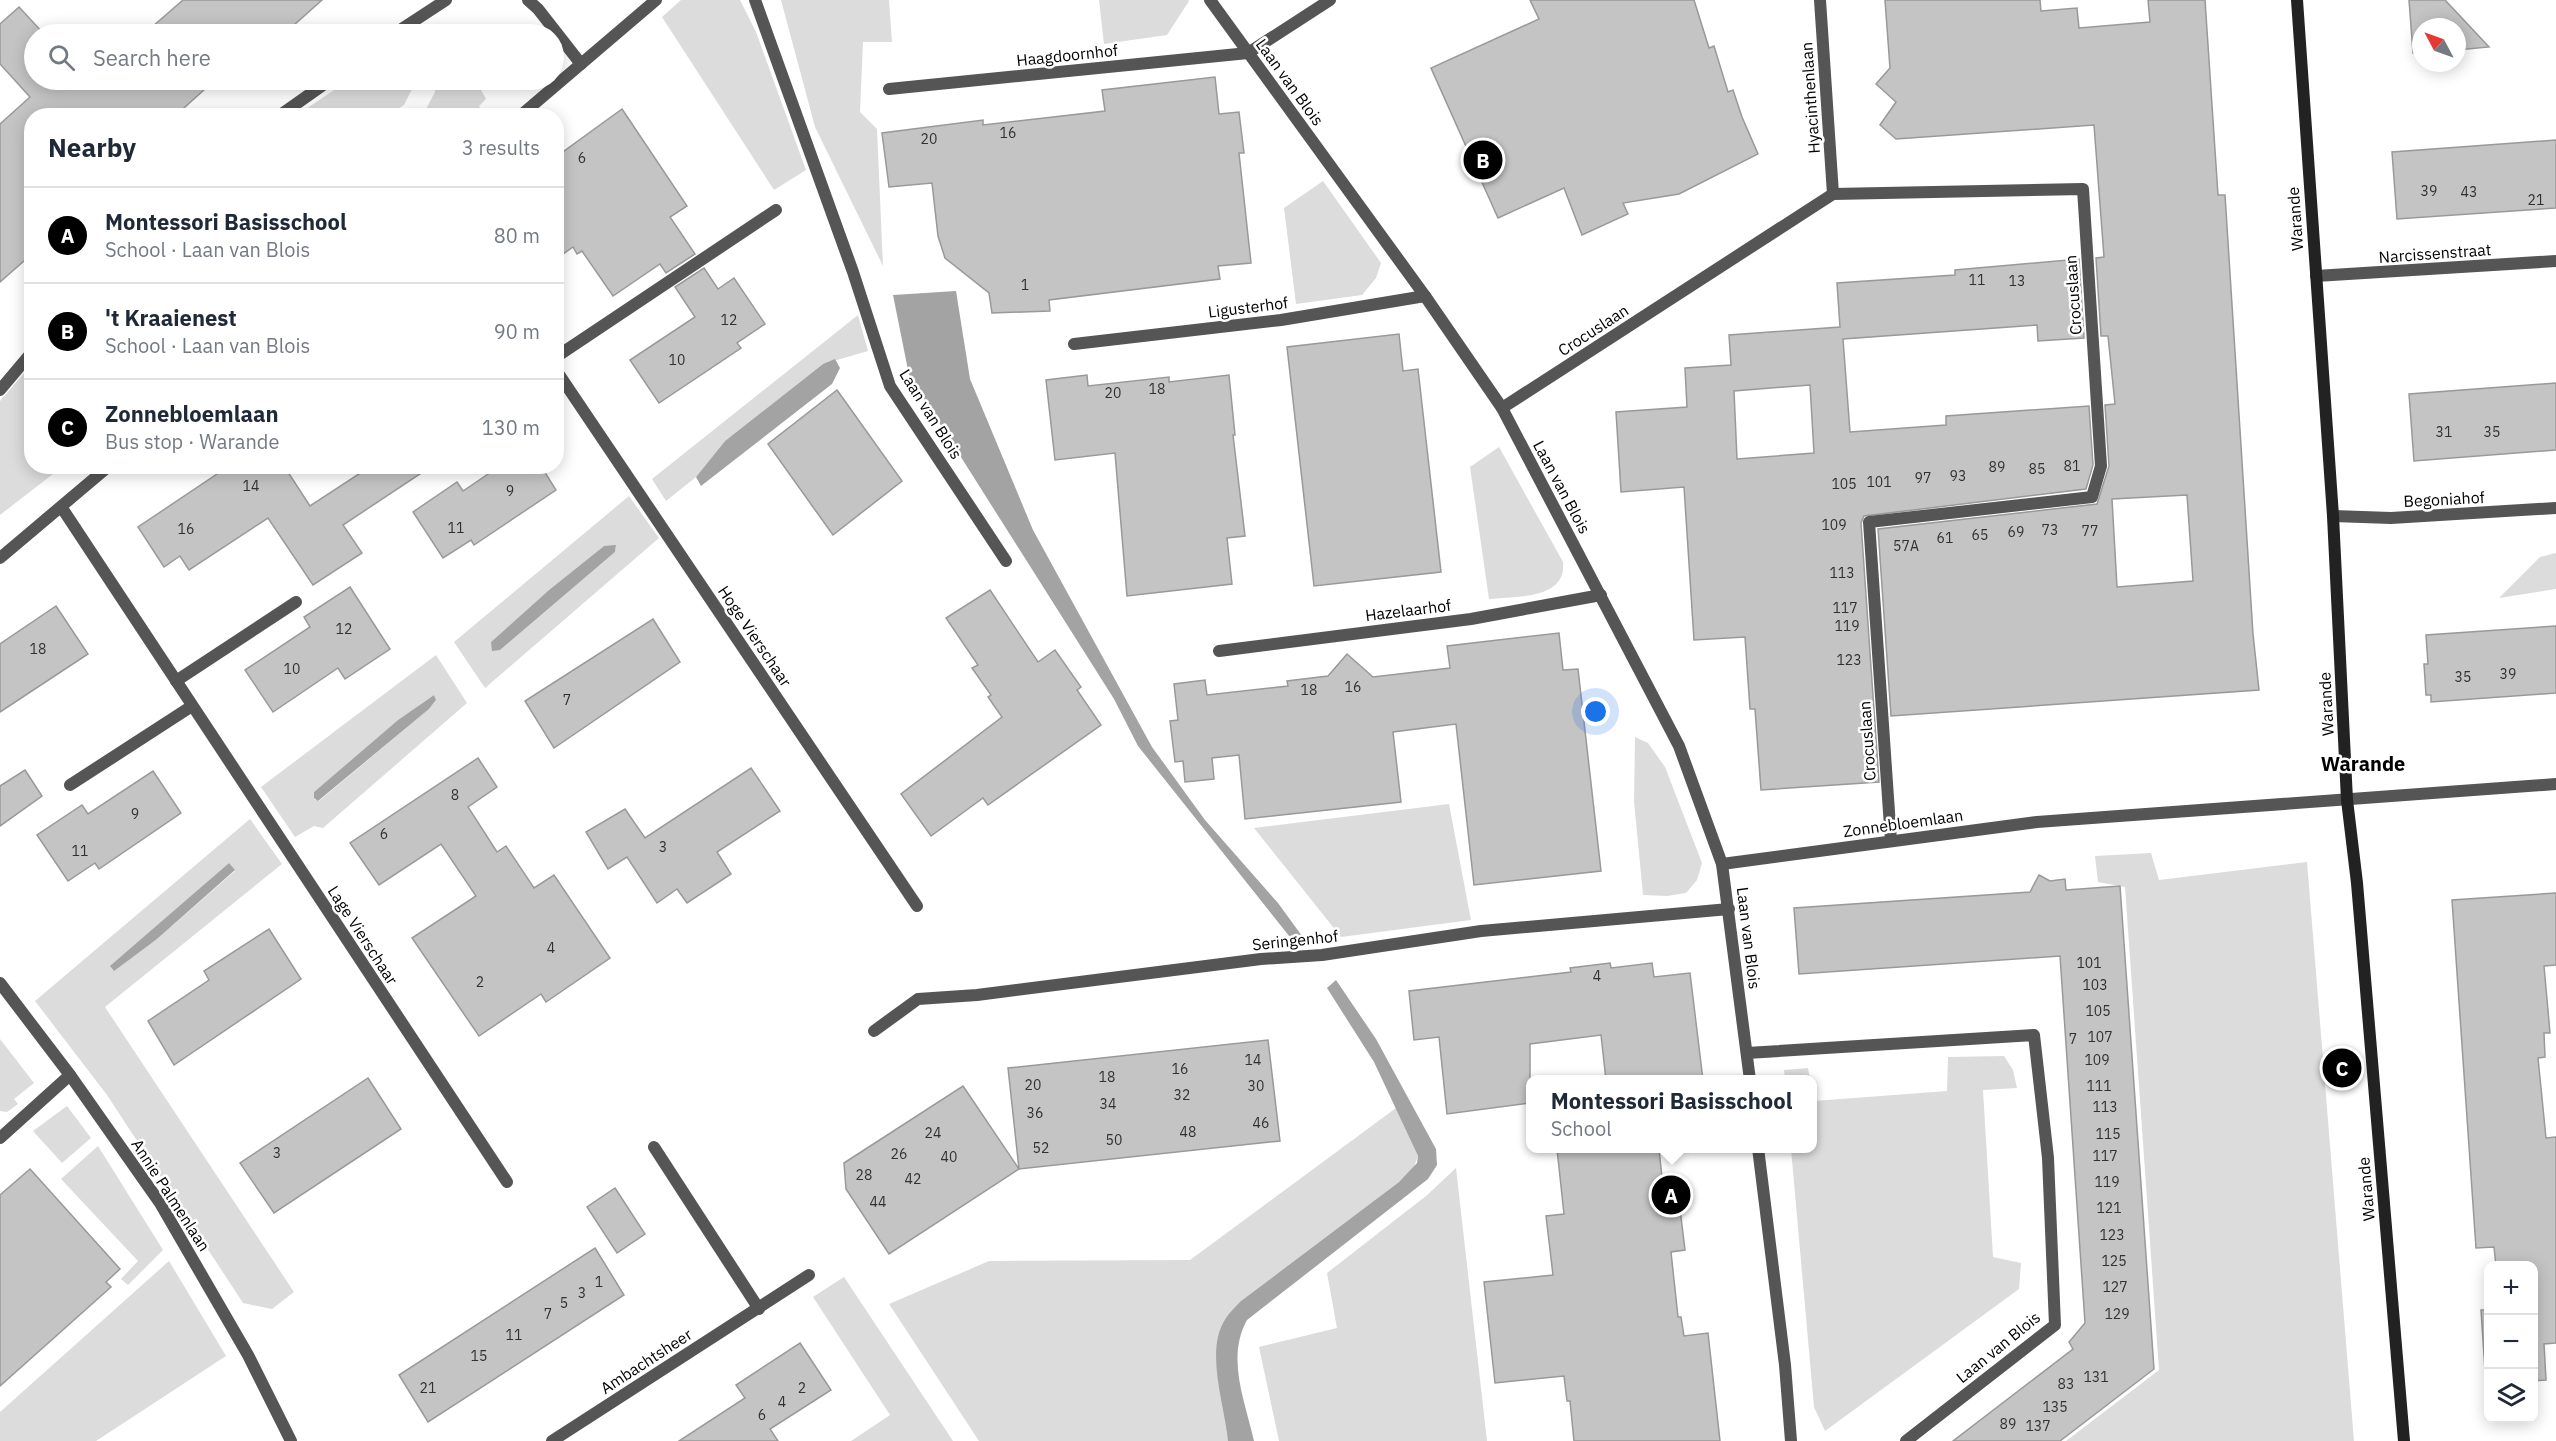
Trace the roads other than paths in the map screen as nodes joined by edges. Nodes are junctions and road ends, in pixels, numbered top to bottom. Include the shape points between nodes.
1 (446, 0) edge
2 (528, 0) edge
3 (656, 0) edge
4 (755, 0) edge
5 (1210, 0) edge
6 (1330, 0) edge
7 (1820, 0) edge
8 (2297, 0) edge
9 (409, 24) edge
10 (550, 24) edge
11 (564, 42) edge
12 (1248, 53) junction
13 (581, 64) junction
14 (564, 78) edge
15 (889, 89) dead end
16 (316, 90) edge
17 (550, 90) edge
18 (290, 108) edge
19 (529, 108) edge
20 (1833, 194) junction
21 (776, 210) dead end
22 (2556, 261) edge
23 (2316, 276) junction
24 (1425, 296) junction
25 (1074, 344) dead end
26 (564, 352) edge
27 (24, 362) edge
28 (0, 390) edge
29 (564, 391) edge
30 (1502, 408) junction
31 (100, 474) edge
32 (62, 508) junction
33 (2556, 508) edge
34 (2333, 516) junction
35 (0, 558) edge
36 (1006, 561) dead end
37 (1601, 595) junction
38 (296, 603) dead end
39 (1219, 651) dead end
40 (176, 681) junction
41 (192, 705) junction
42 (2556, 784) edge
43 (70, 785) dead end
44 (2347, 800) junction
45 (1891, 842) junction
46 (1722, 864) junction
47 (917, 906) dead end
48 (1729, 909) junction
49 (0, 983) edge
50 (874, 1031) dead end
51 (1747, 1053) junction
52 (70, 1075) junction
53 (1749, 1075) edge
54 (0, 1138) edge
55 (654, 1147) dead end
56 (1758, 1153) edge
57 (507, 1182) dead end
58 (809, 1275) dead end
59 (759, 1309) junction
60 (291, 1441) edge
61 (552, 1441) edge
62 (1791, 1441) edge
63 (1906, 1441) edge
64 (2404, 1441) edge

1 - 9 street
2 - 10 street
3 - 13 street
4 - 36 street, Laan van Blois via 890,386
5 - 12 street, Laan van Blois
6 - 12 street
7 - 20 street, Hyacinthenlaan
8 - 23 main road, Warande
11 - 13 street
12 - 15 street, Haagdoornhof
12 - 24 street, Laan van Blois
13 - 14 street
16 - 18 street
17 - 19 street
20 - 30 street, Crocuslaan
20 - 45 street, Crocuslaan via 2083,189 2101,466 2092,497 1869,522
21 - 26 street
22 - 23 street, Narcissenstraat
23 - 34 main road, Warande
24 - 25 street, Ligusterhof via 1281,320
24 - 30 street, Laan van Blois
27 - 28 street
29 - 47 street, Hoge Vierschaar
30 - 37 street, Laan van Blois
31 - 32 street
32 - 35 street
32 - 40 street, Lage Vierschaar
33 - 34 street, Begoniahof via 2391,518
34 - 44 main road, Warande
37 - 39 street, Hazelaarhof via 1471,619
37 - 46 street, Laan van Blois via 1679,746
38 - 40 street
40 - 41 street, Lage Vierschaar
41 - 43 street
41 - 57 street, Lage Vierschaar
42 - 44 street, Zonnebloemlaan
44 - 45 street, Zonnebloemlaan via 2037,822
44 - 64 main road, Warande
45 - 46 street, Zonnebloemlaan
46 - 48 street, Laan van Blois
48 - 50 street, Seringenhof via 1481,932 1322,955 918,999
48 - 51 street, Laan van Blois
49 - 52 street, Annie Palmenlaan
51 - 53 street, Laan van Blois
51 - 63 street, Laan van Blois via 2034,1035 2048,1158 2055,1325
52 - 54 street
52 - 60 street, Annie Palmenlaan via 160,1203 248,1355
55 - 59 street
56 - 62 street
58 - 59 street, Ambachtsheer
59 - 61 street, Ambachtsheer

